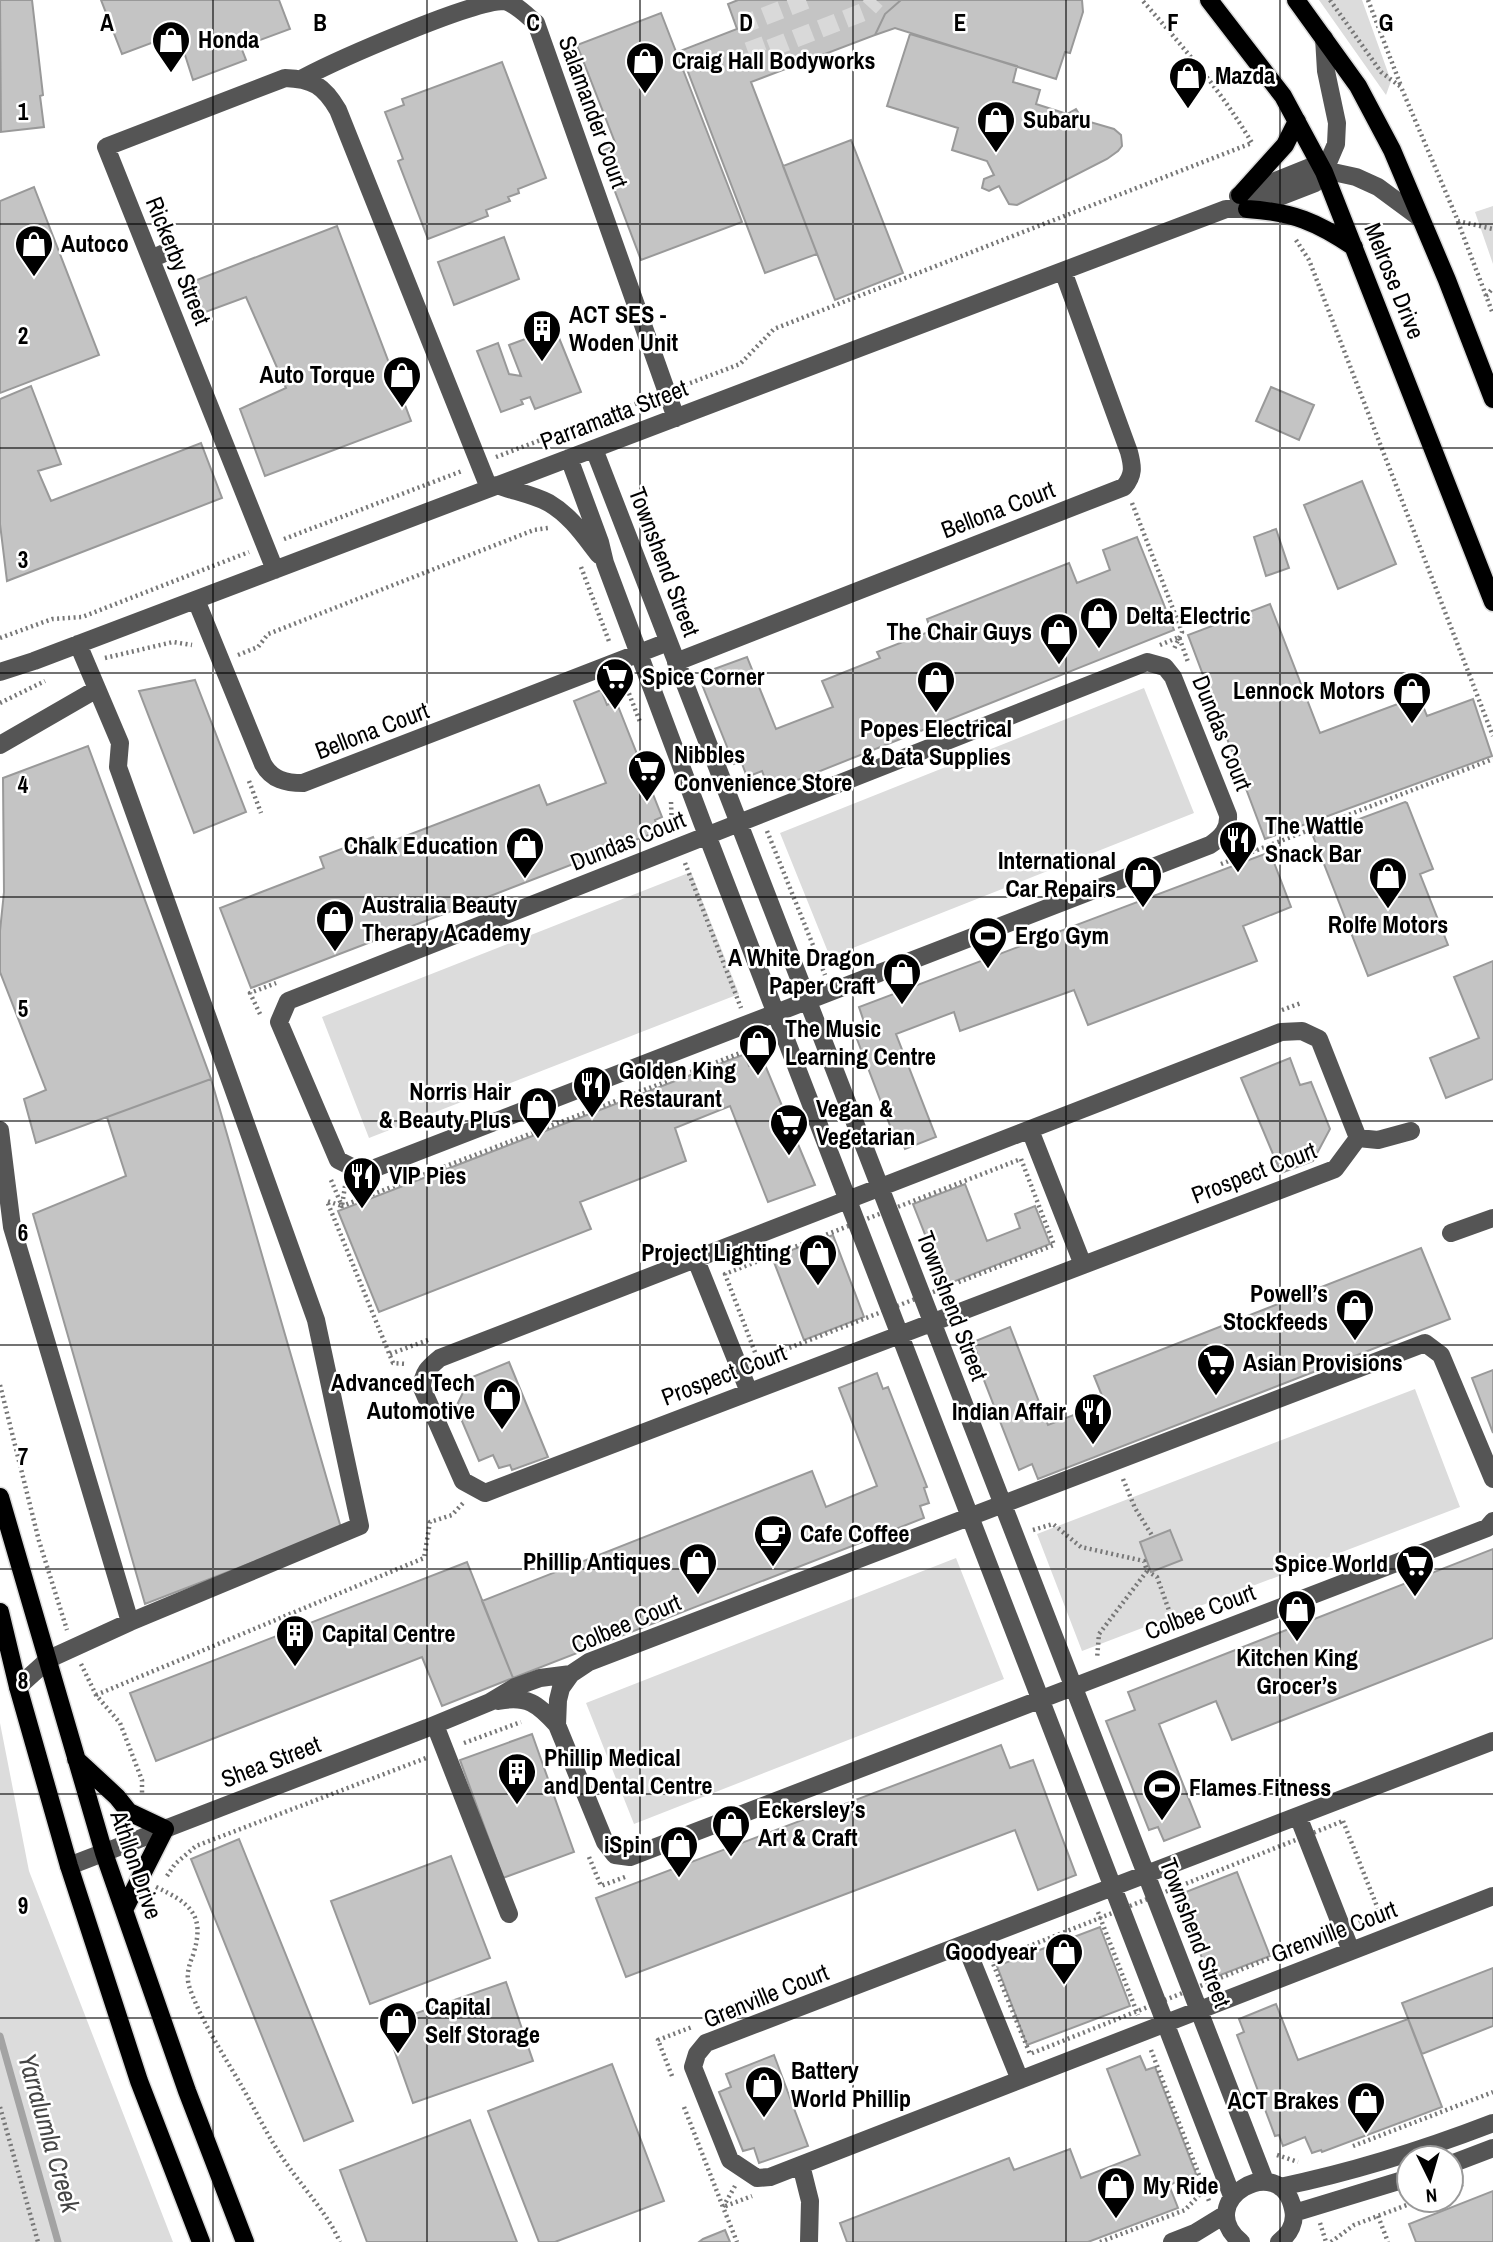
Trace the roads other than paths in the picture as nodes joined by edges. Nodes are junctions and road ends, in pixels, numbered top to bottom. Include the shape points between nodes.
1 (1209, 0) edge
2 (1296, 0) edge
3 (1324, 38) junction
4 (285, 78) joint
5 (303, 78) junction
6 (1297, 121) junction
7 (1324, 172) junction
8 (1244, 202) junction
9 (1420, 218) junction
10 (1354, 247) junction
11 (171, 250) dead end
12 (151, 259) junction
13 (1063, 271) junction
14 (1493, 399) edge
15 (676, 418) junction
16 (594, 449) junction
17 (569, 458) junction
18 (493, 487) junction
19 (605, 564) junction
20 (275, 570) junction
21 (196, 600) junction
22 (1493, 602) edge
23 (668, 642) junction
24 (78, 645) junction
25 (638, 653) junction
26 (676, 662) junction
27 (0, 675) edge
28 (97, 689) junction
29 (0, 745) edge
30 (738, 824) junction
31 (707, 836) junction
32 (808, 1001) junction
33 (776, 1013) junction
34 (0, 1130) edge
35 (1030, 1130) junction
36 (1411, 1131) dead end
37 (1358, 1139) junction
38 (880, 1188) junction
39 (848, 1200) junction
40 (1493, 1218) edge
41 (1451, 1233) dead end
42 (696, 1259) junction
43 (1083, 1265) junction
44 (932, 1322) junction
45 (900, 1335) junction
46 (749, 1392) junction
47 (1493, 1479) edge
48 (0, 1497) edge
49 (1002, 1504) junction
50 (970, 1516) junction
51 (1493, 1521) edge
52 (0, 1612) edge
53 (130, 1622) junction
54 (49, 1659) junction
55 (571, 1674) junction
56 (1073, 1686) junction
57 (18, 1687) junction
58 (1040, 1699) junction
59 (490, 1702) junction
60 (435, 1724) junction
61 (557, 1725) junction
62 (1493, 1741) edge
63 (76, 1759) junction
64 (1298, 1816) junction
65 (165, 1829) junction
66 (104, 1853) junction
67 (69, 1866) junction
68 (1146, 1874) junction
69 (1113, 1887) junction
70 (1493, 1896) edge
71 (124, 1910) junction
72 (509, 1914) dead end
73 (965, 1944) junction
74 (1351, 1951) junction
75 (1199, 2010) junction
76 (1168, 2031) junction
77 (1020, 2080) junction
78 (1493, 2123) edge
79 (1493, 2148) edge
80 (1465, 2159) edge
81 (801, 2165) junction
82 (1395, 2182) edge
83 (1272, 2184) junction
84 (1232, 2196) junction
85 (1294, 2213) junction
86 (1226, 2214) junction
87 (1285, 2239) edge
88 (1233, 2240) edge
89 (201, 2242) edge
90 (245, 2242) edge
91 (808, 2242) edge
92 (1172, 2242) edge

1 - 6 main road, Melrose Drive
2 - 3 main road, Melrose Drive
3 - 7 street via 1337,123 1336,144
3 - 9 main road, Melrose Drive via 1392,150
4 - 5 street, Salamander Court
4 - 12 street, Rickerby Street via 106,147
5 - 15 street, Salamander Court via 437,16 478,3 503,1 536,23
5 - 18 street via 317,85 338,110 479,464
6 - 7 main road, Melrose Drive
6 - 8 main road
7 - 8 street, Parramatta Street via 1315,183
7 - 9 street via 1356,177 1378,187
7 - 10 main road, Melrose Drive
8 - 10 main road via 1315,222
8 - 13 street, Parramatta Street
9 - 14 main road, Melrose Drive
10 - 22 main road, Melrose Drive
11 - 12 street
12 - 20 street, Rickerby Street
13 - 15 street, Parramatta Street
13 - 26 street, Bellona Court via 1133,467 1124,487
15 - 16 street, Parramatta Street
16 - 17 street, Parramatta Street
16 - 23 street, Townshend Street
17 - 18 street, Parramatta Street
17 - 19 street
18 - 19 street via 547,502 562,512
18 - 20 street, Parramatta Street
19 - 25 street
20 - 21 street, Parramatta Street
21 - 24 street, Parramatta Street
21 - 25 street, Bellona Court via 268,773 288,783 303,783
23 - 25 street, Bellona Court
23 - 26 street, Townshend Street
24 - 27 street, Parramatta Street
24 - 28 street
25 - 31 street
26 - 30 street, Townshend Street
28 - 29 street
28 - 53 street via 120,743 118,768 316,1320 360,1526
30 - 31 street, Dundas Court
30 - 32 street, Townshend Street
30 - 32 street, Dundas Court via 1147,662 1165,667 1173,677 1228,815 1229,826 1210,845
31 - 33 street
31 - 33 street, Dundas Court via 288,1001 279,1022 338,1160 358,1170 370,1170
32 - 33 street, Dundas Court
32 - 38 street, Townshend Street
33 - 39 street
34 - 53 street via 12,1227
35 - 37 street via 1281,1032 1303,1031 1319,1039
35 - 38 street
35 - 43 street
36 - 37 street via 1378,1140
37 - 43 street, Prospect Court via 1335,1169
38 - 39 street
38 - 44 street, Townshend Street
39 - 42 street
39 - 45 street
40 - 41 street
42 - 46 street
42 - 46 street, Prospect Court via 440,1358 422,1377 422,1388 463,1481 485,1493
43 - 44 street, Prospect Court
44 - 45 street, Prospect Court
44 - 49 street, Townshend Street
45 - 46 street, Prospect Court
45 - 50 street
47 - 49 street, Colbee Court via 1441,1355 1425,1343
48 - 54 main road, Athllon Drive
49 - 50 street, Colbee Court
49 - 56 street, Townshend Street
50 - 55 street, Colbee Court via 589,1661
50 - 58 street
51 - 56 street, Colbee Court via 1487,1528
52 - 57 main road
53 - 54 street
54 - 57 street
54 - 63 main road, Athllon Drive
55 - 59 street, Shea Street via 528,1682
55 - 61 street, Colbee Court via 561,1688
56 - 58 street, Colbee Court
56 - 68 street, Townshend Street
57 - 67 main road
58 - 61 street, Colbee Court via 630,1857 615,1855 605,1842
58 - 69 street
59 - 60 street, Shea Street
59 - 61 street, Shea Street via 517,1697 541,1708
60 - 65 street, Shea Street
60 - 72 street
62 - 64 street, Grenville Court
63 - 65 main road via 129,1812
63 - 66 main road, Athllon Drive
64 - 68 street, Grenville Court
64 - 74 street
65 - 66 street, Shea Street
65 - 71 main road
66 - 67 street, Shea Street
66 - 71 main road, Athllon Drive
67 - 89 main road via 139,2081
68 - 69 street, Grenville Court
68 - 75 street, Townshend Street
69 - 73 street, Grenville Court
69 - 76 street
70 - 74 street, Grenville Court
71 - 90 main road, Athllon Drive
73 - 77 street
73 - 81 street, Grenville Court via 706,2043 697,2054 693,2067 730,2160 757,2178
74 - 75 street, Grenville Court
75 - 76 street, Grenville Court
75 - 83 street, Townshend Street
76 - 77 street, Grenville Court
76 - 84 street
77 - 81 street, Grenville Court
78 - 83 street via 1317,2180
79 - 80 street
81 - 91 street via 810,2201
82 - 85 street
83 - 84 street via 1246,2184
83 - 85 street, Townshend Street via 1290,2199
84 - 86 street
85 - 87 street
86 - 88 street
86 - 92 street

